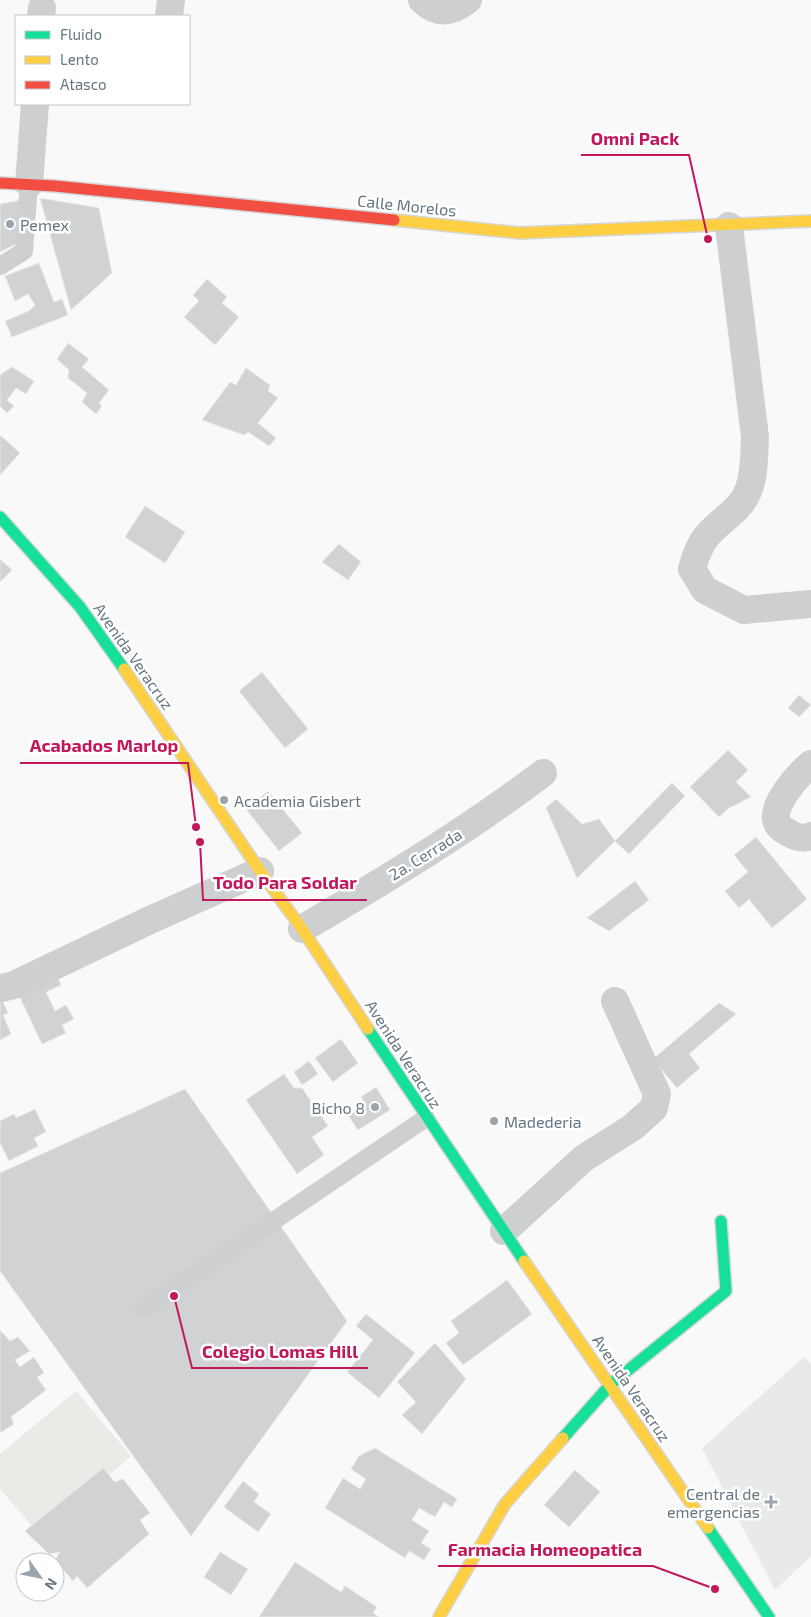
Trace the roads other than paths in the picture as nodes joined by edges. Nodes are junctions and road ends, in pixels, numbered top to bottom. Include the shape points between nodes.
1 (171, 0) edge
2 (422, 0) edge
3 (468, 0) edge
4 (168, 15) edge
5 (35, 105) edge
6 (0, 183) edge
7 (29, 184) junction
8 (811, 221) edge
9 (729, 226) junction
10 (0, 266) edge
11 (0, 517) edge
12 (811, 604) edge
13 (811, 764) edge
14 (543, 773) dead end
15 (811, 836) edge
16 (260, 871) junction
17 (302, 929) junction
18 (2, 988) dead end
19 (615, 1001) dead end
20 (426, 1118) junction
21 (721, 1221) dead end
22 (504, 1231) junction
23 (144, 1309) dead end
24 (610, 1384) junction
25 (438, 1617) edge
26 (769, 1617) edge

1 - 4 street
2 - 3 street via 429,7 443,12
5 - 7 street
6 - 7 street, Calle Morelos
7 - 9 street, Calle Morelos via 520,233
7 - 10 lane via 24,251
8 - 9 street, Calle Morelos
9 - 12 street via 755,437 753,464 748,491 736,510 705,537 692,569 704,590 744,610
11 - 16 street, Avenida Veracruz via 80,607
13 - 15 street via 788,789 778,805 776,816 779,827 794,836 804,839
14 - 17 street, 2a. Cerrada via 414,862
16 - 17 street, Avenida Veracruz
16 - 18 street
17 - 20 street, Avenida Veracruz
19 - 22 street via 657,1094 654,1108 633,1127 584,1158
20 - 22 street, Avenida Veracruz
20 - 23 lane
21 - 24 street via 726,1291
22 - 24 street, Avenida Veracruz
24 - 25 street via 505,1504
24 - 26 street, Avenida Veracruz

